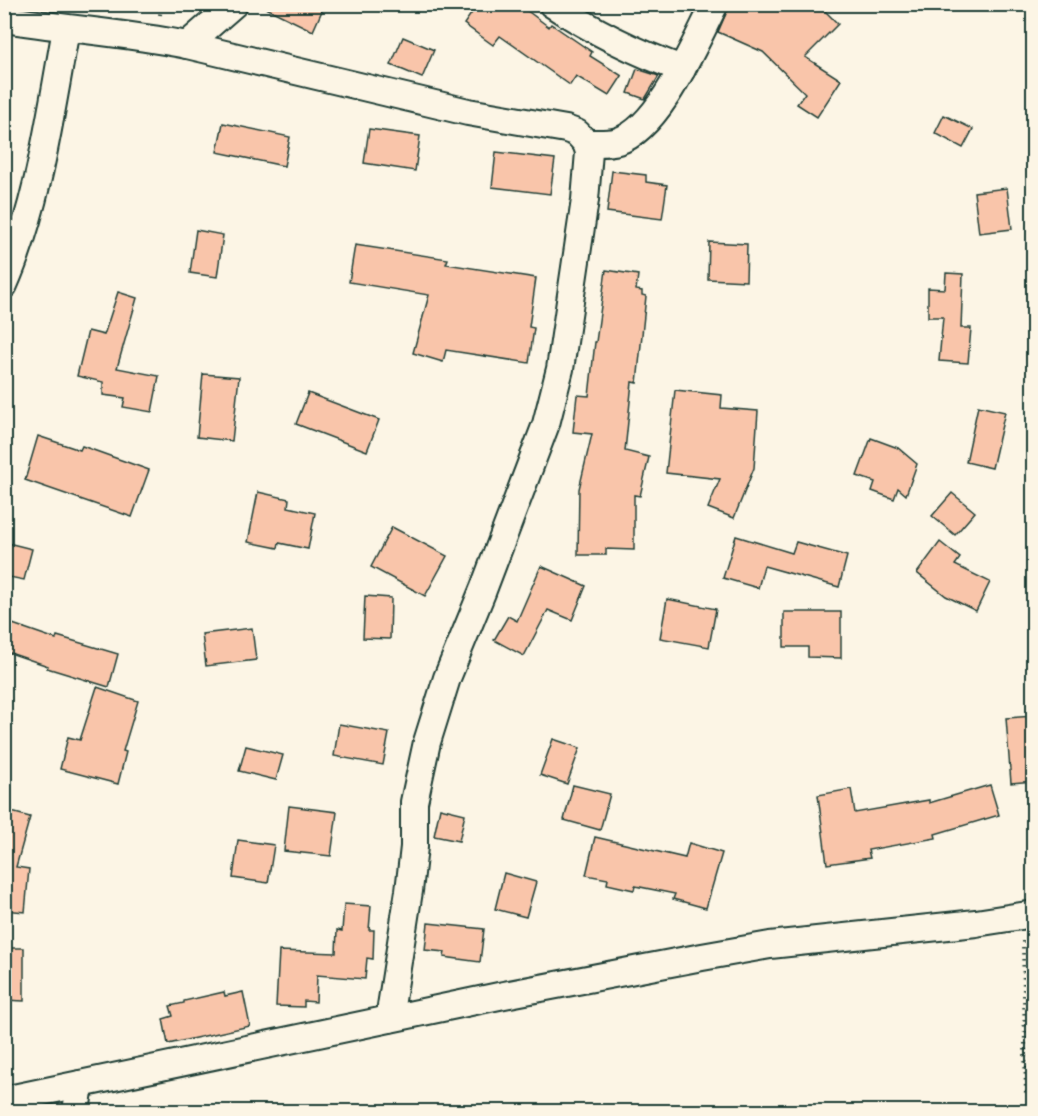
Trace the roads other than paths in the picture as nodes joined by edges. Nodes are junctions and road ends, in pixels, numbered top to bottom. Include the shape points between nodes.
1 (234, 4) edge
2 (552, 4) edge
3 (715, 4) edge
4 (4, 19) edge
5 (66, 29) junction
6 (187, 45) junction
7 (682, 69) junction
8 (586, 143) junction
9 (4, 285) edge
10 (1028, 915) edge
11 (389, 1020) junction
12 (80, 1084) junction
13 (4, 1100) edge
14 (76, 1112) edge

1 - 6 street
2 - 7 street via 634,51
3 - 7 street
4 - 5 street
5 - 6 street
5 - 9 street via 35,189
6 - 8 street via 468,112 566,129
7 - 8 street via 670,91 633,134 617,142
8 - 11 street via 589,152 582,222 560,369 546,424 437,707 419,774 409,891
10 - 11 street via 770,945
11 - 12 street
12 - 13 street
12 - 14 street

